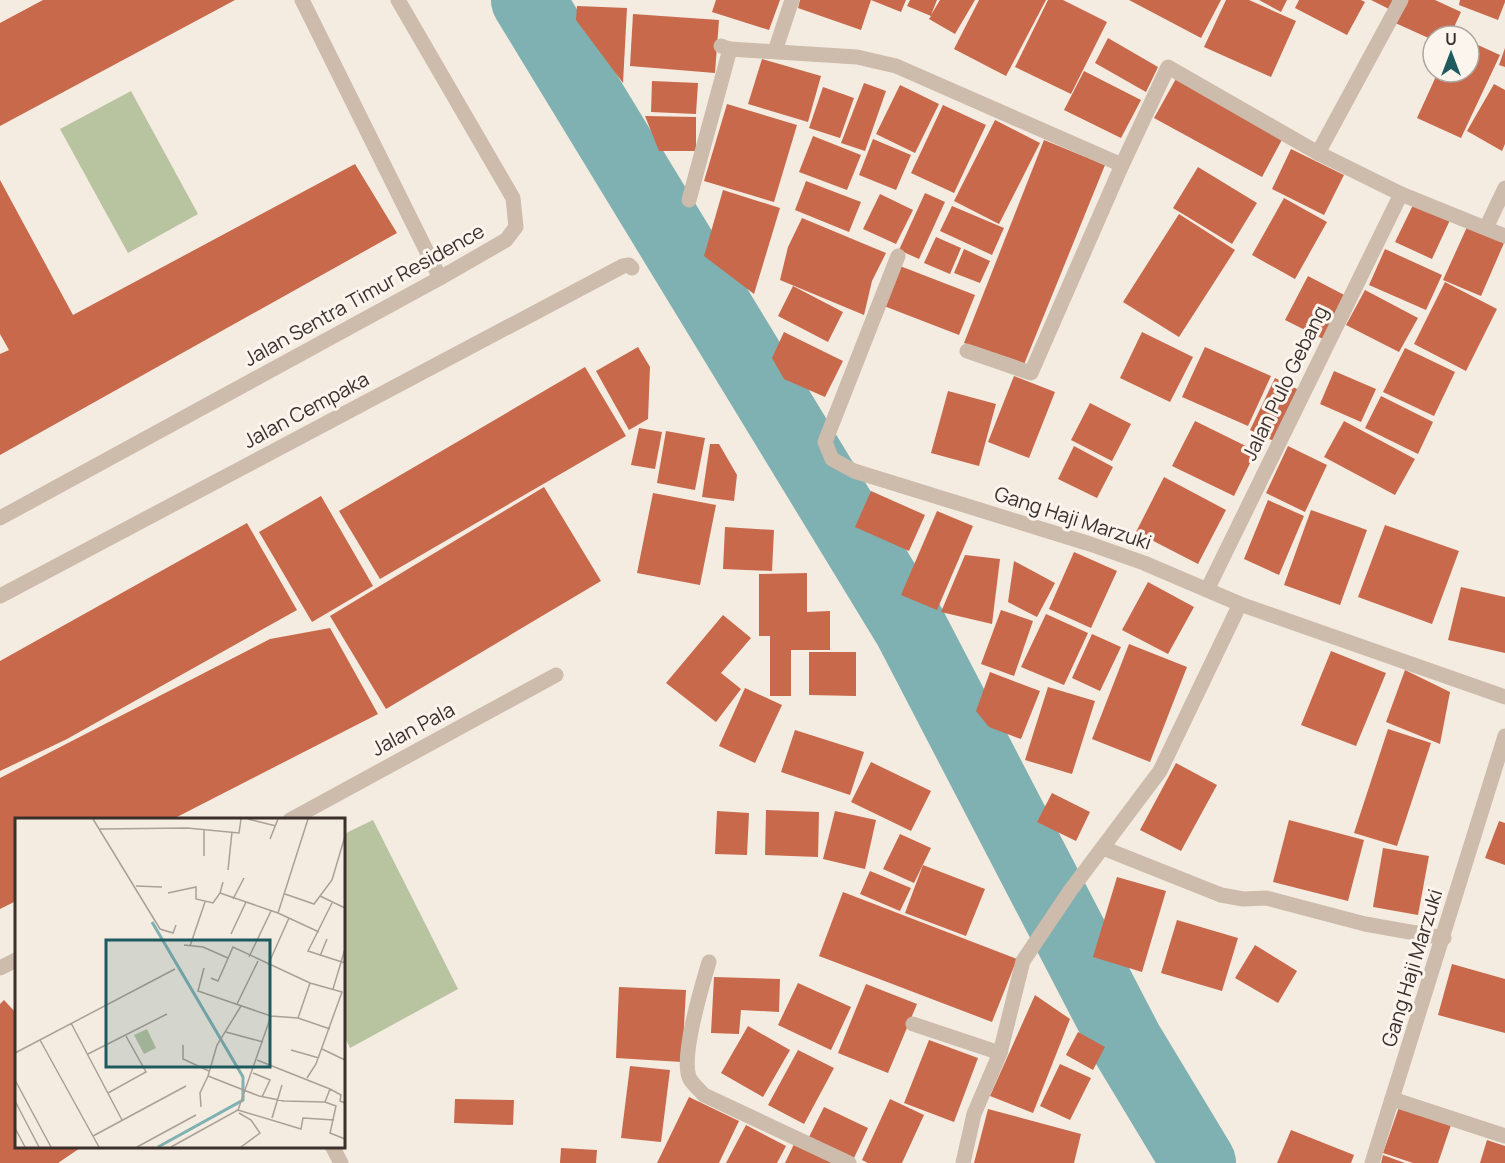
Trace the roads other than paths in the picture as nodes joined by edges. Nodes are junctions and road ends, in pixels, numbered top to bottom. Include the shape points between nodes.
1 (302, 0) edge
2 (398, 0) edge
3 (792, 0) edge
4 (1401, 0) edge
5 (775, 51) junction
6 (1318, 153) junction
7 (1122, 165) junction
8 (1505, 188) edge
9 (1401, 194) junction
10 (689, 200) dead end
11 (1486, 228) junction
12 (1505, 236) edge
13 (898, 256) dead end
14 (632, 268) dead end
15 (440, 278) junction
16 (967, 351) dead end
17 (0, 518) edge
18 (1207, 590) junction
19 (0, 596) edge
20 (1240, 604) junction
21 (556, 675) dead end
22 (1505, 697) edge
23 (1505, 736) edge
24 (292, 818) edge
25 (1103, 848) junction
26 (1444, 938) junction
27 (15, 960) edge
28 (709, 962) dead end
29 (0, 968) edge
30 (913, 1024) dead end
31 (1000, 1053) junction
32 (1392, 1099) junction
33 (1505, 1136) edge
34 (333, 1148) edge
35 (341, 1163) edge
36 (849, 1163) edge
37 (963, 1163) edge
38 (1372, 1163) edge

1 - 15 street
2 - 15 street, Jalan Sentra Timur Residence via 513,198 516,227 506,240
3 - 5 street
4 - 6 street
5 - 7 street via 857,57 896,66
5 - 10 street via 725,47
6 - 7 street via 1168,67
6 - 9 street
7 - 16 street via 1031,373
8 - 11 street
9 - 11 street
9 - 18 street, Jalan Pulo Gebang
11 - 12 street
13 - 18 street, Gang Haji Marzuki via 828,432 825,442 832,459 842,467 886,483 1090,544
14 - 19 street, Jalan Cempaka via 623,266
15 - 17 street, Jalan Sentra Timur Residence
18 - 20 street, Gang Haji Marzuki
20 - 22 street, Gang Haji Marzuki
20 - 25 street via 1160,771
21 - 24 street, Jalan Pala
23 - 26 street, Gang Haji Marzuki
25 - 26 street via 1221,895 1266,898 1365,924
25 - 31 street via 1023,961
26 - 32 street, Gang Haji Marzuki
27 - 29 street
28 - 36 street via 688,1050 689,1077 704,1095 724,1106
30 - 31 street
31 - 37 street via 974,1114
32 - 33 street
32 - 38 street, Gang Haji Marzuki
34 - 35 street

